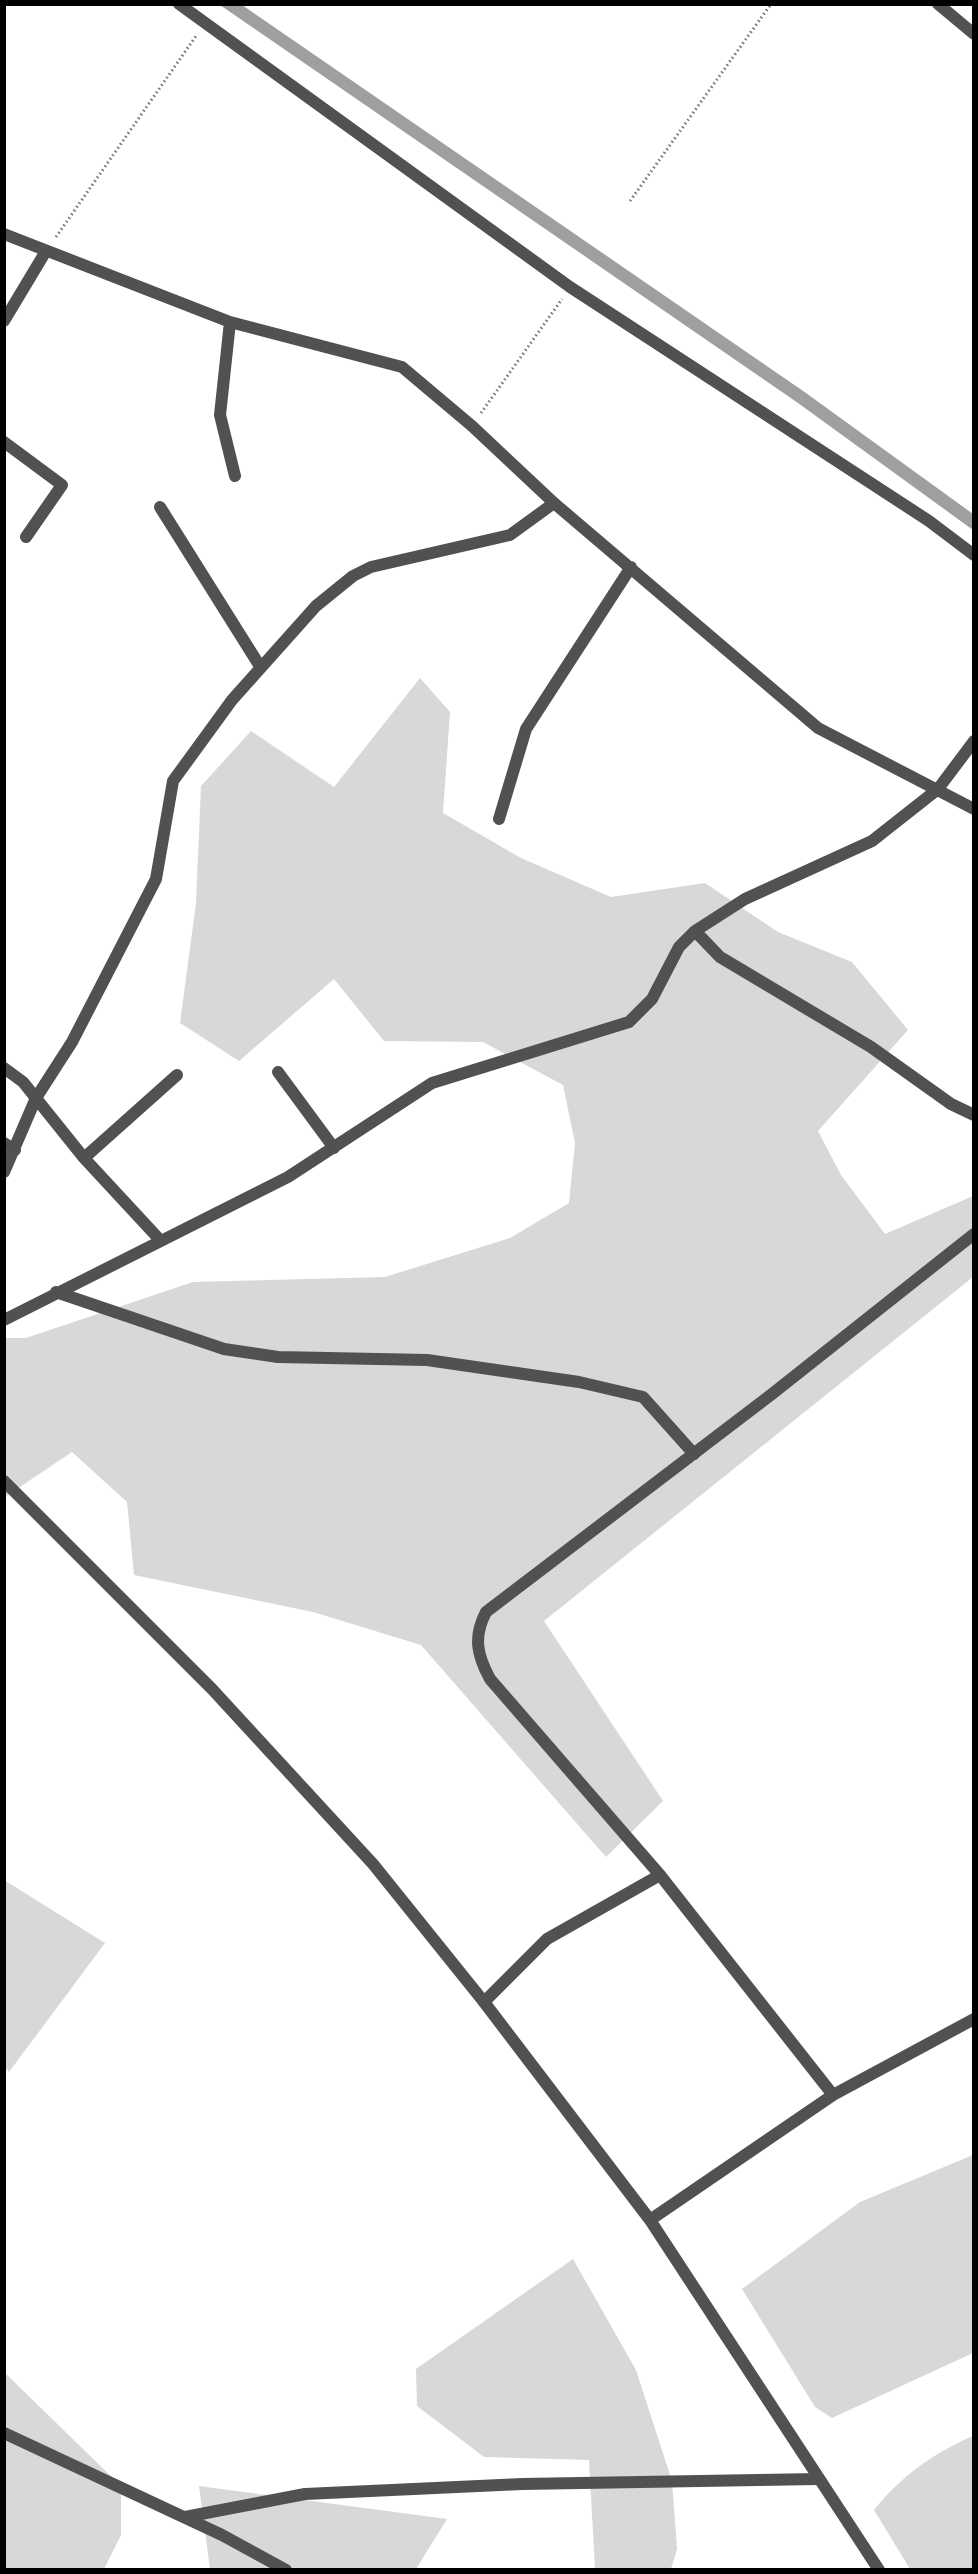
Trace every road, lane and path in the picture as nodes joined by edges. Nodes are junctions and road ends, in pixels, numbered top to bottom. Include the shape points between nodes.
1 (179, 4) edge
2 (771, 4) edge
3 (938, 4) edge
4 (205, 22) junction
5 (974, 34) edge
6 (630, 201) dead end
7 (4, 234) edge
8 (46, 251) junction
9 (570, 287) junction
10 (4, 321) edge
11 (230, 322) junction
12 (472, 426) junction
13 (4, 442) edge
14 (235, 476) dead end
15 (554, 503) junction
16 (160, 507) dead end
17 (26, 537) dead end
18 (974, 555) edge
19 (631, 567) junction
20 (261, 668) junction
21 (974, 741) edge
22 (938, 789) junction
23 (974, 809) edge
24 (499, 819) dead end
25 (695, 931) junction
26 (4, 1068) edge
27 (278, 1072) dead end
28 (177, 1076) dead end
29 (36, 1098) junction
30 (974, 1115) edge
31 (10, 1146) edge
32 (334, 1148) junction
33 (84, 1158) junction
34 (4, 1172) edge
35 (974, 1234) edge
36 (160, 1240) junction
37 (56, 1292) junction
38 (4, 1320) edge
39 (694, 1455) junction
40 (4, 1481) edge
41 (660, 1875) junction
42 (484, 2002) junction
43 (974, 2019) edge
44 (833, 2096) junction
45 (650, 2220) junction
46 (4, 2433) edge
47 (818, 2479) junction
48 (185, 2517) junction
49 (286, 2570) edge
50 (879, 2570) edge

1 - 4 street
2 - 6 path
3 - 5 street
4 - 8 path
4 - 9 street
7 - 8 street
8 - 10 street
8 - 11 street
9 - 12 path
9 - 18 street via 929,521
11 - 12 street via 402,367
11 - 14 street via 220,415
12 - 15 street
13 - 17 street via 62,485
15 - 19 street
15 - 20 street via 510,535 371,567 353,576 316,606
16 - 20 street
19 - 22 street via 818,728
19 - 24 street via 526,729
20 - 29 street via 232,700 173,782 156,879 72,1042
21 - 22 street
22 - 23 street
22 - 25 street via 872,841 745,899
25 - 30 street via 720,957 862,1041 951,1104
25 - 32 street via 680,947 652,999 629,1022 432,1083
26 - 29 street
27 - 32 street
28 - 33 street
29 - 31 street
29 - 33 street
31 - 34 street
32 - 36 street via 288,1177
33 - 36 street
35 - 39 street
36 - 37 street
37 - 38 street
37 - 39 street via 224,1349 278,1358 427,1360 579,1382 643,1397
39 - 41 street via 486,1612 477,1629 478,1658 490,1679
40 - 42 street via 212,1689 349,1838
41 - 42 street via 547,1939
41 - 44 street
42 - 45 street
43 - 44 street
44 - 45 street
45 - 47 street
46 - 48 street
47 - 48 street via 522,2484 305,2494
47 - 50 street
48 - 49 street

